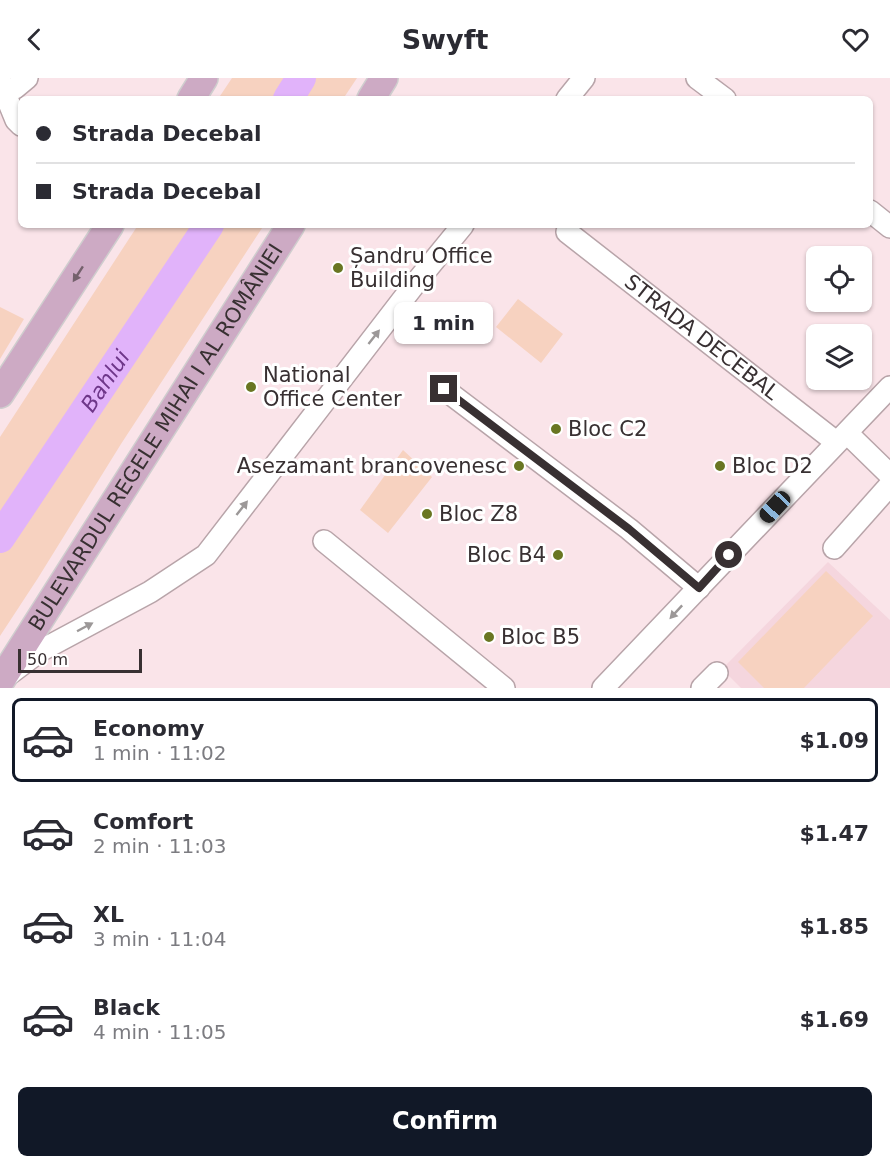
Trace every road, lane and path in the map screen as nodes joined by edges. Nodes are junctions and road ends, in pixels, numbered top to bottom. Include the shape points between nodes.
1 (27, 78) edge
2 (204, 78) edge
3 (384, 78) edge
4 (584, 78) edge
5 (697, 78) edge
6 (1, 89) edge
7 (193, 96) edge
8 (373, 96) edge
9 (569, 96) edge
10 (720, 96) edge
11 (18, 122) edge
12 (873, 213) edge
13 (890, 227) edge
14 (108, 228) edge
15 (289, 228) edge
16 (461, 228) edge
17 (567, 232) dead end
18 (890, 387) edge
19 (444, 389) dead end
20 (0, 394) edge
21 (842, 438) junction
22 (890, 475) edge
23 (890, 485) edge
24 (324, 541) dead end
25 (834, 548) dead end
26 (699, 588) junction
27 (717, 673) dead end
28 (0, 681) edge
29 (504, 688) edge
30 (603, 688) edge
31 (702, 688) edge

1 - 6 street via 15,88
2 - 7 main road
3 - 8 main road
4 - 9 street
5 - 10 street
6 - 11 street
12 - 13 street
14 -> 20 main road
15 - 28 main road, BULEVARDUL REGELE MIHAI I AL ROMÂNIEI
28 -> 16 street via 40,651 150,592 206,555
17 - 21 street, STRADA DECEBAL
18 - 21 street
19 - 26 street via 629,529
21 - 22 street, STRADA DECEBAL
21 - 26 street
23 - 25 street
24 - 29 street
26 -> 30 street
27 - 31 street

